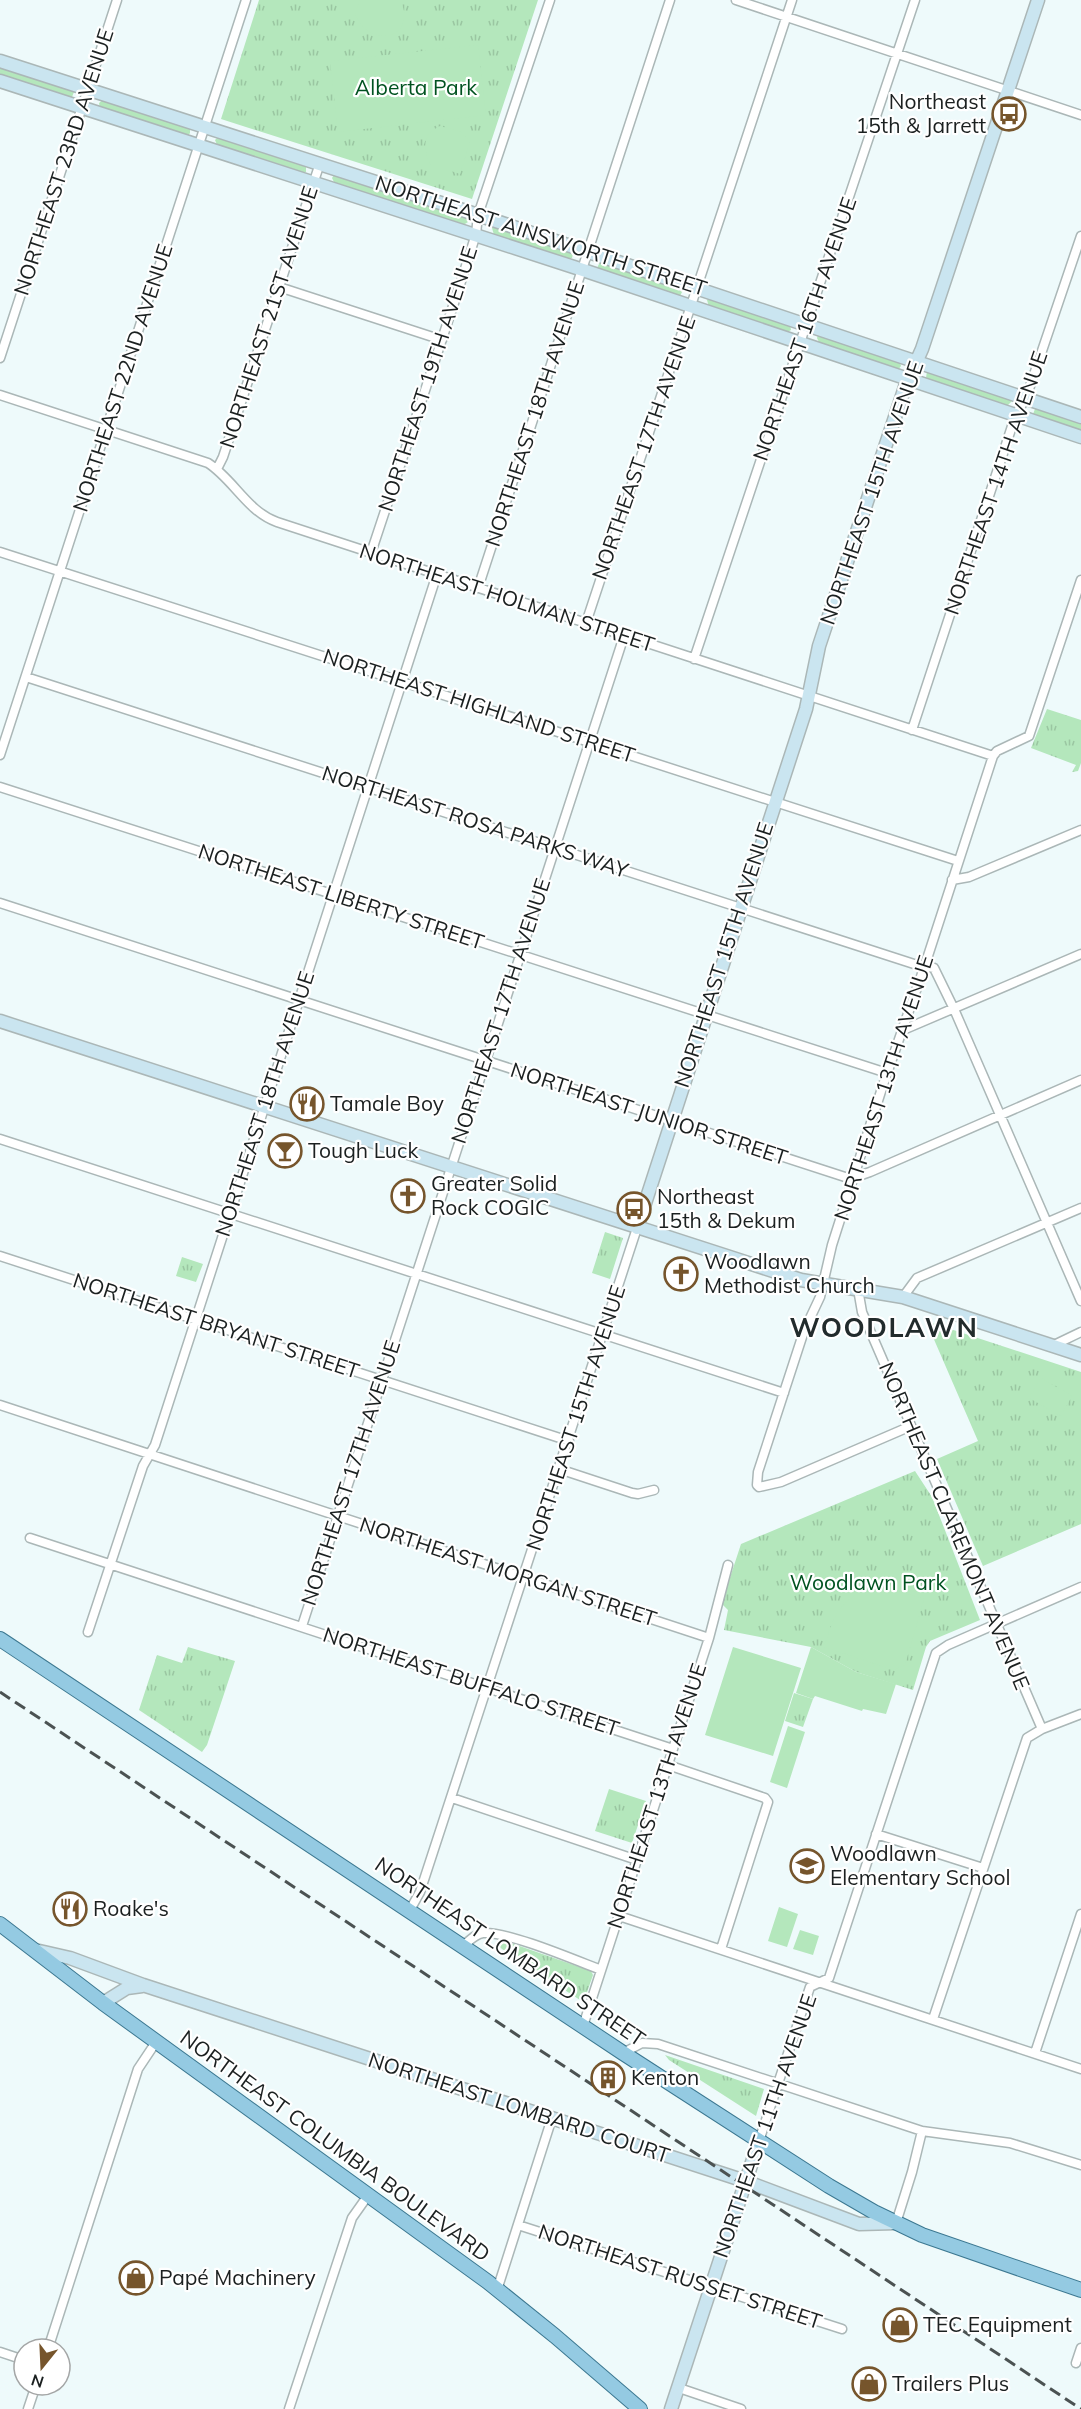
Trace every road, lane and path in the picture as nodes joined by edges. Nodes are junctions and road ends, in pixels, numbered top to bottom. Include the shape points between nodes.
1 (117, 0) edge
2 (246, 0) edge
3 (550, 0) edge
4 (670, 0) edge
5 (736, 0) edge
6 (792, 0) edge
7 (915, 0) edge
8 (1038, 0) edge
9 (787, 17) junction
10 (897, 53) junction
11 (0, 61) edge
12 (0, 81) edge
13 (88, 89) junction
14 (1007, 90) junction
15 (82, 107) junction
16 (1081, 115) edge
17 (204, 127) junction
18 (199, 145) junction
19 (320, 164) junction
20 (314, 182) junction
21 (478, 215) junction
22 (476, 234) junction
23 (1081, 236) edge
24 (586, 250) junction
25 (583, 270) junction
26 (279, 287) junction
27 (696, 288) junction
28 (692, 305) junction
29 (807, 324) junction
30 (442, 340) junction
31 (800, 342) junction
32 (0, 358) edge
33 (916, 361) junction
34 (909, 378) junction
35 (0, 395) edge
36 (1026, 398) junction
37 (1016, 414) junction
38 (1081, 417) edge
39 (106, 429) junction
40 (1081, 436) edge
41 (217, 470) junction
42 (0, 552) edge
43 (371, 553) junction
44 (60, 571) junction
45 (437, 574) junction
46 (1081, 580) edge
47 (478, 588) junction
48 (585, 623) junction
49 (624, 636) junction
50 (694, 659) junction
51 (26, 677) junction
52 (403, 681) junction
53 (808, 696) junction
54 (912, 730) junction
55 (589, 742) junction
56 (0, 755) edge
57 (993, 756) junction
58 (0, 787) edge
59 (369, 787) junction
60 (774, 801) junction
61 (1081, 830) edge
62 (554, 848) junction
63 (958, 861) junction
64 (952, 880) junction
65 (333, 894) junction
66 (0, 903) edge
67 (740, 908) junction
68 (1081, 954) edge
69 (520, 955) junction
70 (925, 965) junction
71 (299, 1001) junction
72 (954, 1009) junction
73 (705, 1014) junction
74 (0, 1021) edge
75 (903, 1030) junction
76 (485, 1061) junction
77 (887, 1073) junction
78 (1081, 1080) edge
79 (265, 1107) junction
80 (1000, 1115) junction
81 (670, 1121) junction
82 (0, 1140) edge
83 (451, 1167) junction
84 (853, 1178) junction
85 (1081, 1208) edge
86 (230, 1213) junction
87 (1047, 1222) junction
88 (637, 1228) junction
89 (0, 1256) edge
90 (416, 1274) junction
91 (824, 1284) junction
92 (858, 1289) junction
93 (903, 1297) junction
94 (1081, 1301) edge
95 (196, 1320) junction
96 (1081, 1332) edge
97 (603, 1334) junction
98 (1054, 1345) junction
99 (1081, 1355) edge
100 (382, 1379) junction
101 (784, 1393) junction
102 (0, 1405) edge
103 (911, 1426) junction
104 (569, 1441) junction
105 (150, 1454) junction
106 (560, 1469) junction
107 (654, 1490) dead end
108 (337, 1516) junction
109 (30, 1538) dead end
110 (111, 1564) junction
111 (728, 1565) dead end
112 (524, 1576) junction
113 (1081, 1587) edge
114 (996, 1623) junction
115 (302, 1626) junction
116 (88, 1632) dead end
117 (709, 1638) junction
118 (0, 1639) edge
119 (488, 1688) junction
120 (1081, 1714) edge
121 (1042, 1729) junction
122 (673, 1749) junction
123 (668, 1765) junction
124 (452, 1798) junction
125 (876, 1834) junction
126 (637, 1860) junction
127 (983, 1868) junction
128 (410, 1910) junction
129 (1081, 1914) edge
130 (619, 1916) junction
131 (0, 1924) edge
132 (463, 1946) junction
133 (721, 1949) junction
134 (35, 1950) junction
135 (601, 1970) junction
136 (820, 1982) junction
137 (143, 1985) junction
138 (103, 2003) junction
139 (933, 2019) junction
140 (583, 2026) junction
141 (156, 2042) junction
142 (623, 2053) junction
143 (1035, 2054) junction
144 (1081, 2069) edge
145 (777, 2084) junction
146 (552, 2118) junction
147 (922, 2131) junction
148 (759, 2141) junction
149 (1081, 2165) edge
150 (745, 2181) junction
151 (369, 2194) junction
152 (896, 2223) junction
153 (518, 2225) junction
154 (711, 2287) junction
155 (497, 2290) junction
156 (1081, 2290) edge
157 (842, 2329) dead end
158 (52, 2337) edge
159 (1081, 2348) edge
160 (1076, 2363) dead end
161 (679, 2388) junction
162 (289, 2409) edge
163 (640, 2409) edge
164 (671, 2409) edge
165 (741, 2409) edge

1 - 13 street, NORTHEAST 23RD AVENUE
2 - 17 street, NORTHEAST 22ND AVENUE
3 - 21 street, NORTHEAST 19TH AVENUE
4 - 24 street, NORTHEAST 18TH AVENUE
5 - 9 street
6 - 9 street, NORTHEAST 17TH AVENUE
7 - 10 street, NORTHEAST 16TH AVENUE
8 - 14 street, NORTHEAST 15TH AVENUE
9 - 10 street
9 - 27 street, NORTHEAST 17TH AVENUE
10 - 14 street
10 - 29 street, NORTHEAST 16TH AVENUE
11 - 13 street, NORTHEAST AINSWORTH STREET
12 - 15 street, NORTHEAST AINSWORTH STREET
13 - 15 street, NORTHEAST 23RD AVENUE
13 - 17 street, NORTHEAST AINSWORTH STREET
14 - 16 street
14 - 33 street, NORTHEAST 15TH AVENUE
15 - 18 street, NORTHEAST AINSWORTH STREET
15 - 32 street, NORTHEAST 23RD AVENUE
17 - 18 street, NORTHEAST 22ND AVENUE
17 - 19 street, NORTHEAST AINSWORTH STREET
18 - 20 street, NORTHEAST AINSWORTH STREET
18 - 39 street, NORTHEAST 22ND AVENUE
19 - 20 street, NORTHEAST 21ST AVENUE
19 - 21 street, NORTHEAST AINSWORTH STREET
20 - 22 street, NORTHEAST AINSWORTH STREET
20 - 26 street, NORTHEAST 21ST AVENUE
21 - 22 street, NORTHEAST 19TH AVENUE
21 - 24 street, NORTHEAST AINSWORTH STREET
22 - 25 street, NORTHEAST AINSWORTH STREET
22 - 30 street, NORTHEAST 19TH AVENUE
23 - 36 street, NORTHEAST 14TH AVENUE
24 - 25 street, NORTHEAST 18TH AVENUE
24 - 27 street, NORTHEAST AINSWORTH STREET
25 - 28 street, NORTHEAST AINSWORTH STREET
25 - 47 street, NORTHEAST 18TH AVENUE
26 - 30 street
26 - 41 street, NORTHEAST 21ST AVENUE
27 - 28 street, NORTHEAST 17TH AVENUE
27 - 29 street, NORTHEAST AINSWORTH STREET
28 - 31 street, NORTHEAST AINSWORTH STREET
28 - 48 street, NORTHEAST 17TH AVENUE
29 - 31 street, NORTHEAST 16TH AVENUE
29 - 33 street, NORTHEAST AINSWORTH STREET
30 - 43 street, NORTHEAST 19TH AVENUE
31 - 34 street, NORTHEAST AINSWORTH STREET
31 - 50 street, NORTHEAST 16TH AVENUE
33 - 34 street, NORTHEAST 15TH AVENUE
33 - 36 street, NORTHEAST AINSWORTH STREET
34 - 37 street, NORTHEAST AINSWORTH STREET
34 - 53 street, NORTHEAST 15TH AVENUE via 819,646
35 - 39 street, NORTHEAST HOLMAN STREET
36 - 37 street, NORTHEAST 14TH AVENUE
36 - 38 street, NORTHEAST AINSWORTH STREET
37 - 40 street, NORTHEAST AINSWORTH STREET
37 - 54 street, NORTHEAST 14TH AVENUE
39 - 41 street, NORTHEAST HOLMAN STREET via 208,463
39 - 44 street, NORTHEAST 22ND AVENUE
41 - 43 street, NORTHEAST HOLMAN STREET via 265,518
42 - 44 street, NORTHEAST HIGHLAND STREET
43 - 45 street, NORTHEAST HOLMAN STREET
44 - 51 street, NORTHEAST 22ND AVENUE
44 - 52 street, NORTHEAST HIGHLAND STREET
45 - 47 street, NORTHEAST HOLMAN STREET
45 - 52 street, NORTHEAST 18TH AVENUE
46 - 57 street via 1029,736
47 - 48 street, NORTHEAST HOLMAN STREET
48 - 49 street, NORTHEAST HOLMAN STREET
49 - 50 street, NORTHEAST HOLMAN STREET
49 - 55 street, NORTHEAST 17TH AVENUE
50 - 53 street, NORTHEAST HOLMAN STREET
51 - 56 street, NORTHEAST 22ND AVENUE
51 - 59 street, NORTHEAST ROSA PARKS WAY
52 - 55 street, NORTHEAST HIGHLAND STREET
52 - 59 street, NORTHEAST 18TH AVENUE
53 - 54 street, NORTHEAST HOLMAN STREET
53 - 60 street, NORTHEAST 15TH AVENUE
54 - 57 street, NORTHEAST HOLMAN STREET
55 - 60 street, NORTHEAST HIGHLAND STREET
55 - 62 street, NORTHEAST 17TH AVENUE
57 - 63 street, NORTHEAST 13TH AVENUE
58 - 65 street, NORTHEAST LIBERTY STREET
59 - 62 street, NORTHEAST ROSA PARKS WAY
59 - 65 street, NORTHEAST 18TH AVENUE
60 - 63 street, NORTHEAST HIGHLAND STREET
60 - 67 street, NORTHEAST 15TH AVENUE
61 - 64 street via 969,877
62 - 67 street, NORTHEAST ROSA PARKS WAY
62 - 69 street, NORTHEAST 17TH AVENUE
63 - 64 street, NORTHEAST 13TH AVENUE
64 - 70 street, NORTHEAST 13TH AVENUE
65 - 69 street, NORTHEAST LIBERTY STREET
65 - 71 street, NORTHEAST 18TH AVENUE
66 - 71 street, NORTHEAST JUNIOR STREET
67 - 70 street, NORTHEAST ROSA PARKS WAY
67 - 73 street, NORTHEAST 15TH AVENUE
68 - 72 street
69 - 73 street, NORTHEAST LIBERTY STREET
69 - 76 street, NORTHEAST 17TH AVENUE
70 - 72 street via 936,970
70 - 75 street, NORTHEAST 13TH AVENUE
71 - 76 street, NORTHEAST JUNIOR STREET
71 - 79 street, NORTHEAST 18TH AVENUE
72 - 75 street
72 - 80 street
73 - 77 street, NORTHEAST LIBERTY STREET
73 - 81 street, NORTHEAST 15TH AVENUE
74 - 79 street
75 - 77 street, NORTHEAST 13TH AVENUE
76 - 81 street, NORTHEAST JUNIOR STREET
76 - 83 street, NORTHEAST 17TH AVENUE
77 - 84 street, NORTHEAST 13TH AVENUE
78 - 80 street
79 - 83 street
79 - 86 street, NORTHEAST 18TH AVENUE
80 - 84 street
80 - 87 street
81 - 84 street, NORTHEAST JUNIOR STREET
81 - 88 street, NORTHEAST 15TH AVENUE
82 - 86 street
83 - 88 street
83 - 90 street, NORTHEAST 17TH AVENUE
84 - 91 street, NORTHEAST 13TH AVENUE
85 - 87 street
86 - 90 street
86 - 95 street, NORTHEAST 18TH AVENUE
87 - 93 street via 917,1278
87 - 94 street
88 - 91 street via 801,1281
88 - 97 street, NORTHEAST 15TH AVENUE
89 - 95 street, NORTHEAST BRYANT STREET
90 - 97 street
90 - 100 street, NORTHEAST 17TH AVENUE
91 - 92 street
91 - 101 street, NORTHEAST 13TH AVENUE
92 - 93 street
92 - 103 street, NORTHEAST CLAREMONT AVENUE via 862,1312
93 - 98 street
95 - 100 street, NORTHEAST BRYANT STREET
95 - 105 street, NORTHEAST 18TH AVENUE
96 - 98 street
97 - 101 street
97 - 104 street, NORTHEAST 15TH AVENUE
98 - 99 street
100 - 104 street, NORTHEAST BRYANT STREET
100 - 108 street, NORTHEAST 17TH AVENUE
101 - 103 street, NORTHEAST 13TH AVENUE via 758,1472 759,1488
102 - 105 street, NORTHEAST MORGAN STREET
103 - 114 street, NORTHEAST CLAREMONT AVENUE
104 - 106 street, NORTHEAST 15TH AVENUE
105 - 108 street, NORTHEAST MORGAN STREET
105 - 110 street, NORTHEAST 18TH AVENUE
106 - 107 street via 632,1493
106 - 112 street, NORTHEAST 15TH AVENUE
108 - 112 street, NORTHEAST MORGAN STREET
108 - 115 street, NORTHEAST 17TH AVENUE
109 - 110 street, NORTHEAST BUFFALO STREET
110 - 115 street, NORTHEAST BUFFALO STREET
110 - 116 street, NORTHEAST 18TH AVENUE
111 - 117 street, NORTHEAST 13TH AVENUE
112 - 117 street, NORTHEAST MORGAN STREET
112 - 119 street, NORTHEAST 15TH AVENUE
113 - 114 street
114 - 121 street, NORTHEAST CLAREMONT AVENUE
114 - 125 street, NORTHEAST 11TH AVENUE via 939,1650
115 - 119 street, NORTHEAST BUFFALO STREET
117 - 122 street, NORTHEAST 13TH AVENUE
118 - 128 main road, NORTHEAST LOMBARD STREET
119 - 122 street, NORTHEAST BUFFALO STREET
119 - 124 street, NORTHEAST 15TH AVENUE
120 - 121 street
121 - 127 street via 1027,1738
122 - 123 street, NORTHEAST 13TH AVENUE
123 - 126 street, NORTHEAST 13TH AVENUE
123 - 133 street via 768,1802
124 - 126 street
124 - 128 street, NORTHEAST 15TH AVENUE via 420,1892
125 - 127 street
125 - 136 street, NORTHEAST 11TH AVENUE via 829,1978
126 - 130 street, NORTHEAST 13TH AVENUE
127 - 139 street
128 - 132 main road, NORTHEAST LOMBARD STREET
129 - 143 street
130 - 133 street
130 - 135 street, NORTHEAST 13TH AVENUE
131 - 134 main road, NORTHEAST COLUMBIA BOULEVARD
132 - 135 street via 477,1934 492,1934
132 - 140 main road, NORTHEAST LOMBARD STREET
133 - 136 street
134 - 137 street, NORTHEAST LOMBARD COURT via 70,1958
134 - 138 main road, NORTHEAST COLUMBIA BOULEVARD
135 - 140 street, NORTHEAST 13TH AVENUE
136 - 139 street
136 - 145 street, NORTHEAST 11TH AVENUE via 810,1987
137 - 138 street via 127,1988
137 - 146 street, NORTHEAST LOMBARD COURT
138 - 141 main road, NORTHEAST COLUMBIA BOULEVARD
139 - 143 street
140 - 142 main road, NORTHEAST LOMBARD STREET
141 - 151 main road, NORTHEAST COLUMBIA BOULEVARD
141 - 158 street via 138,2069
142 - 145 street via 643,2043 658,2044
142 - 148 main road, NORTHEAST LOMBARD STREET
143 - 144 street
145 - 147 street
145 - 148 street, NORTHEAST 11TH AVENUE
146 - 150 street, NORTHEAST LOMBARD COURT
146 - 153 street
147 - 149 street via 1010,2143
147 - 152 street
148 - 150 street, NORTHEAST 11TH AVENUE
148 - 152 main road, NORTHEAST LOMBARD STREET
150 - 152 street, NORTHEAST LOMBARD COURT via 859,2224
150 - 154 street, NORTHEAST 11TH AVENUE
151 - 155 main road, NORTHEAST COLUMBIA BOULEVARD
151 - 162 street via 352,2218
152 - 156 main road, NORTHEAST LOMBARD STREET via 980,2257
153 - 154 street, NORTHEAST RUSSET STREET
153 - 155 street
154 - 157 street, NORTHEAST RUSSET STREET
154 - 161 street, NORTHEAST 11TH AVENUE
155 - 163 main road, NORTHEAST COLUMBIA BOULEVARD
159 - 160 street
161 - 164 street, NORTHEAST 11TH AVENUE
161 - 165 street

